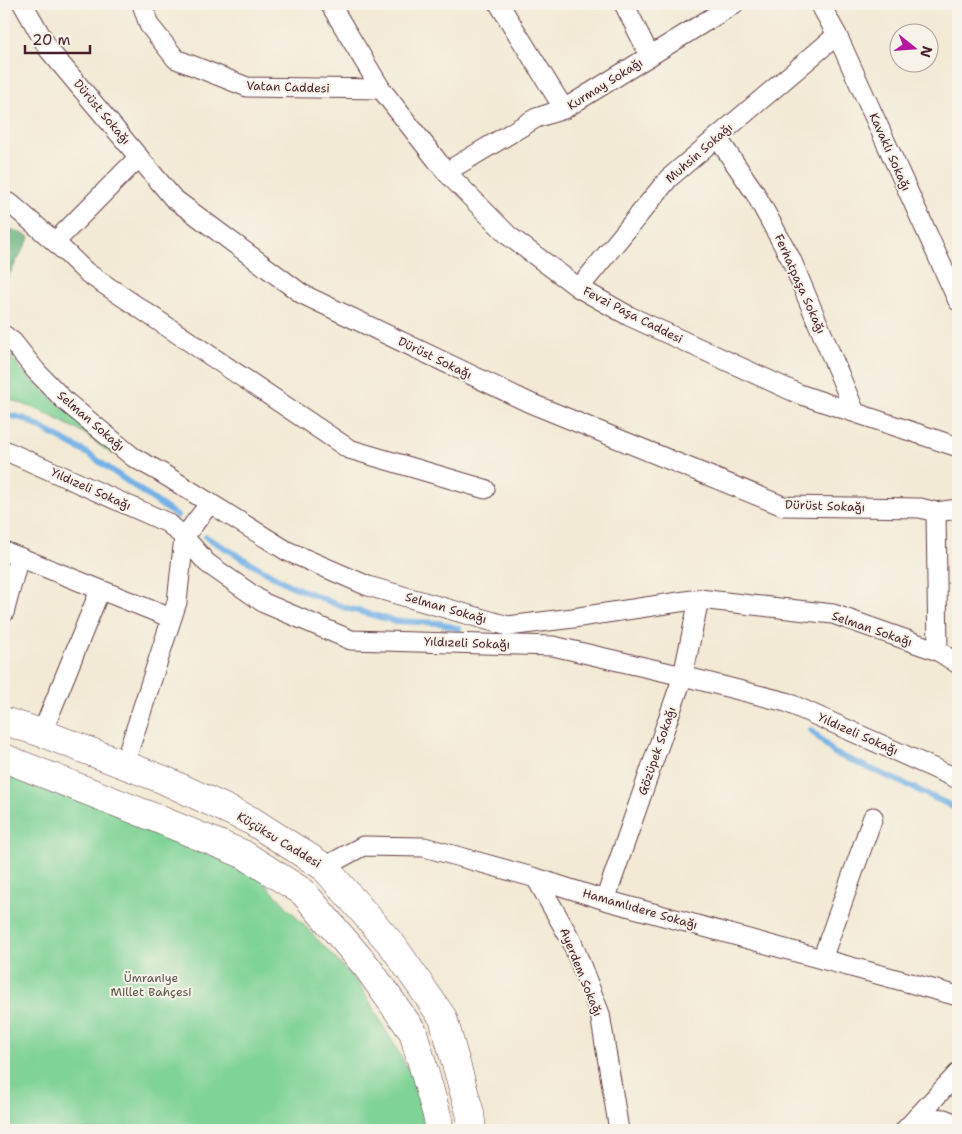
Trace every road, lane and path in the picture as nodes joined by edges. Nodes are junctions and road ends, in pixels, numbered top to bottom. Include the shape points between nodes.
1 (23, 4) edge
2 (142, 4) edge
3 (330, 4) edge
4 (500, 4) edge
5 (624, 4) edge
6 (734, 4) edge
7 (820, 4) edge
8 (837, 36) junction
9 (650, 56) junction
10 (381, 89) junction
11 (564, 109) junction
12 (717, 137) junction
13 (139, 157) junction
14 (446, 172) junction
15 (4, 201) edge
16 (55, 242) junction
17 (579, 288) junction
18 (958, 301) edge
19 (4, 334) edge
20 (855, 412) junction
21 (958, 447) edge
22 (4, 450) edge
23 (485, 489) dead end
24 (210, 503) junction
25 (958, 509) edge
26 (936, 512) junction
27 (184, 537) junction
28 (11, 554) edge
29 (100, 590) junction
30 (699, 598) junction
31 (4, 613) edge
32 (171, 618) junction
33 (938, 651) junction
34 (958, 664) edge
35 (683, 676) junction
36 (4, 721) edge
37 (42, 733) junction
38 (4, 758) edge
39 (124, 765) junction
40 (958, 780) edge
41 (873, 817) dead end
42 (324, 867) junction
43 (536, 878) junction
44 (605, 900) junction
45 (822, 959) junction
46 (958, 996) edge
47 (958, 1073) edge
48 (911, 1124) edge
49 (958, 1124) edge
50 (439, 1130) edge
51 (472, 1130) edge
52 (620, 1130) edge

1 - 13 street, Dürüst Sokağı via 49,50
2 - 10 street, Vatan Caddesi via 149,25 176,59 247,88
3 - 10 street, Fevzi Paşa Caddesi
4 - 11 street
5 - 9 street
6 - 9 street, Kurmay Sokağı
7 - 8 street, Kavaklı Sokağı
8 - 12 street, Muhsin Sokağı
8 - 18 street, Kavaklı Sokağı
9 - 11 street, Kurmay Sokağı
10 - 14 street, Fevzi Paşa Caddesi
11 - 14 street, Kurmay Sokağı via 536,118
12 - 17 street, Muhsin Sokağı via 669,178
12 - 20 street, Ferhatpaşa Sokağı via 755,193 791,259
13 - 16 street
13 - 26 street, Dürüst Sokağı via 173,198 302,294 530,403 783,506 920,508
14 - 17 street, Fevzi Paşa Caddesi via 509,236
15 - 16 street
16 - 23 street via 86,272 349,449
17 - 20 street, Fevzi Paşa Caddesi via 629,316 799,394
19 - 24 street, Selman Sokağı via 65,401 95,427 133,457
20 - 21 street, Fevzi Paşa Caddesi
22 - 27 street, Yıldızeli Sokağı via 168,523
24 - 27 street
24 - 30 street, Selman Sokağı via 287,551 368,586 508,626
25 - 26 street, Dürüst Sokağı
26 - 33 street
27 - 32 street via 177,602
27 - 35 street, Yıldızeli Sokağı via 207,563 264,604 351,640 553,646
28 - 29 street
28 - 31 street
29 - 32 street
29 - 37 street
30 - 33 street, Selman Sokağı via 833,614
30 - 35 street, Gözüpek Sokağı
32 - 39 street
33 - 34 street, Selman Sokağı
35 - 40 street, Yıldızeli Sokağı via 786,702
35 - 44 street, Gözüpek Sokağı
36 - 37 main road, Küçüksu Caddesi
37 - 39 main road, Küçüksu Caddesi
38 - 50 main road via 243,854 303,892 367,967 414,1032
39 - 42 main road, Küçüksu Caddesi via 252,821
41 - 45 street
42 - 43 street, Hamamlıdere Sokağı via 363,846 424,846
42 - 51 main road, Küçüksu Caddesi via 392,946 443,1018
43 - 44 street, Hamamlıdere Sokağı
43 - 52 street, Ayerdem Sokağı via 572,942 600,1014
44 - 45 street, Hamamlıdere Sokağı
45 - 46 street, Hamamlıdere Sokağı
47 - 48 street
48 - 49 street via 944,1119

